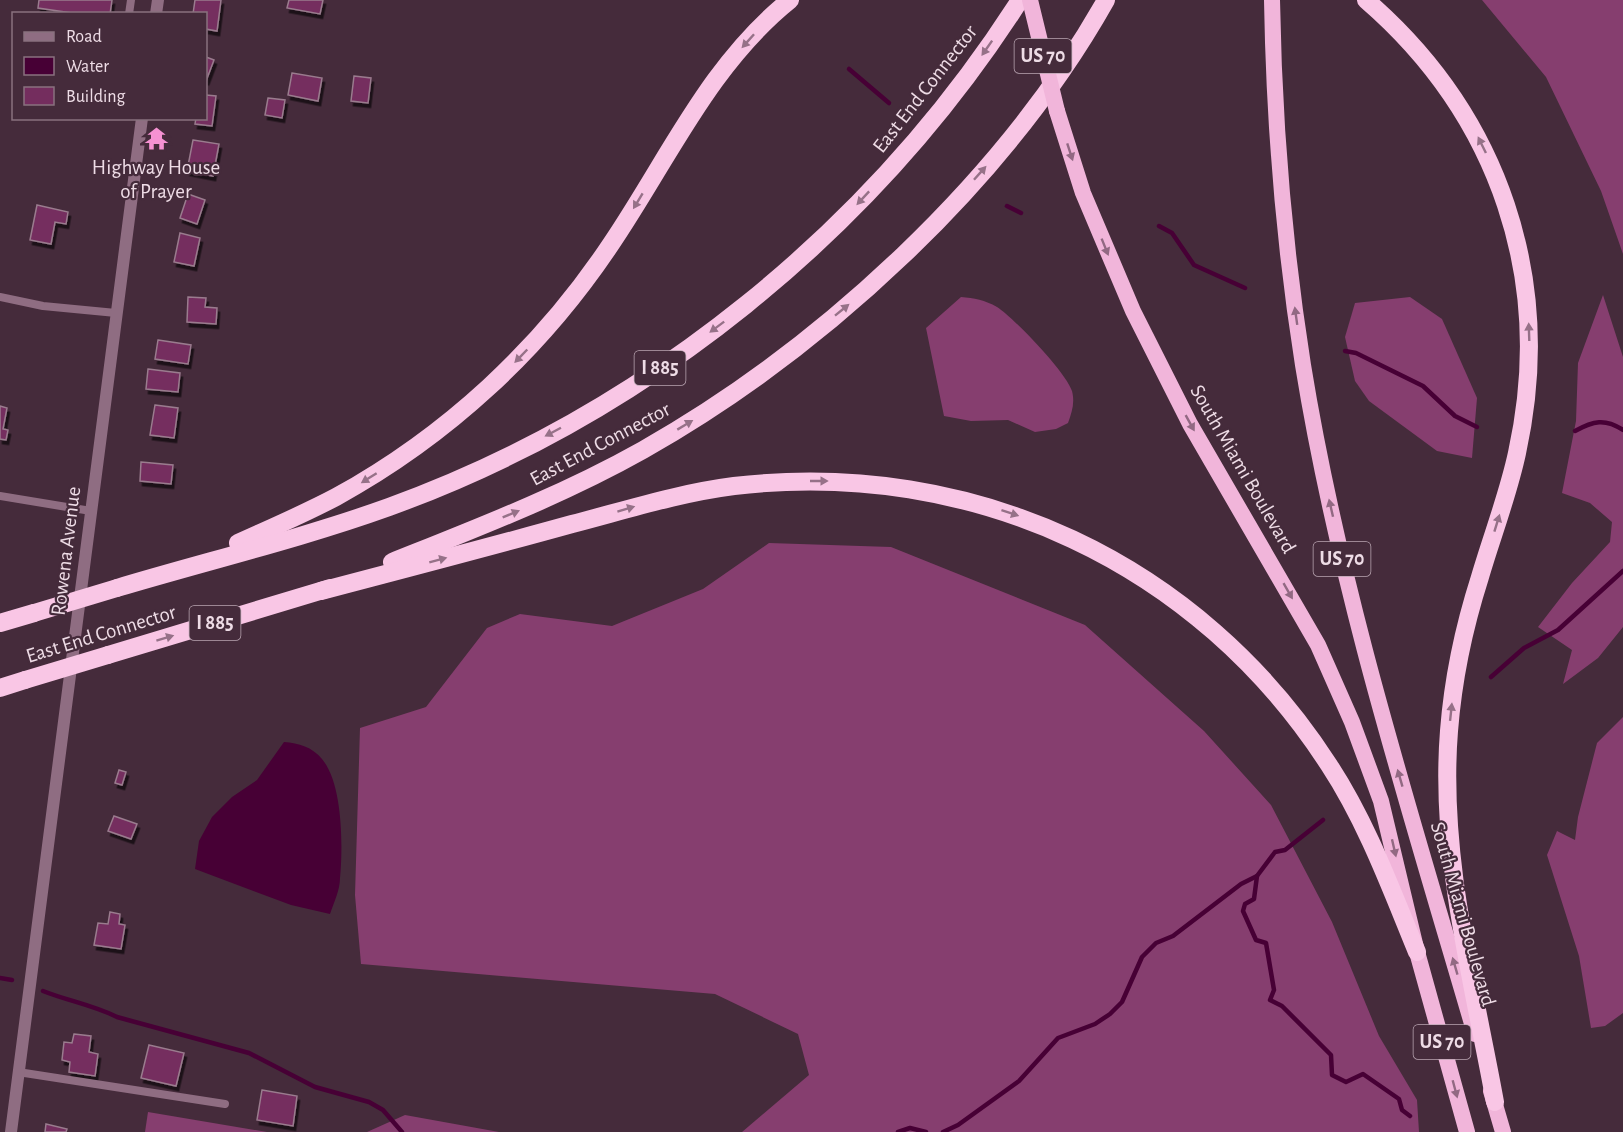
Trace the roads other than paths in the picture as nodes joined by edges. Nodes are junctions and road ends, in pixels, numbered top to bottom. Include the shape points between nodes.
1 (790, 0) edge
2 (1020, 0) edge
3 (1030, 0) edge
4 (1106, 0) edge
5 (1272, 0) edge
6 (1366, 0) edge
7 (142, 120) edge
8 (0, 297) edge
9 (117, 313) junction
10 (0, 496) edge
11 (91, 510) junction
12 (185, 568) junction
13 (321, 591) junction
14 (0, 623) edge
15 (0, 688) edge
16 (1417, 952) junction
17 (18, 1072) junction
18 (1494, 1102) junction
19 (225, 1104) dead end
20 (11, 1132) edge
21 (1467, 1132) edge
22 (1503, 1132) edge

1 -> 12 highway via 755,32 714,81 576,294 490,387 441,428 362,482
2 -> 12 highway, East End Connector / I 885 via 936,116 854,207 764,290 665,364 560,429 448,483 344,522
3 -> 16 highway, South Miami Boulevard / US 70, bridge via 1057,111 1083,193 1133,311 1190,424 1313,636 1348,713 1381,801
13 -> 4 highway, East End Connector / I 885 via 586,480 699,416 804,341 902,256 990,162 1068,59
18 -> 5 highway, South Miami Boulevard / US 70 via 1372,676 1327,491 1303,365 1286,239
18 -> 6 highway via 1452,860 1447,765 1461,650 1523,424 1530,360 1527,296 1507,205 1468,118 1431,66
7 - 9 street, Rowena Avenue
8 - 9 lane via 43,306
9 - 11 street, Rowena Avenue
10 - 11 lane
11 - 17 street, Rowena Avenue
12 - 14 highway, East End Connector / I 885, bridge
15 -> 13 highway, East End Connector / I 885, bridge
13 -> 16 highway via 639,505 743,486 828,481 891,486 1015,514 1074,539 1157,587 1207,625 1254,669 1301,725 1342,787 1376,853
16 -> 21 highway, South Miami Boulevard / US 70
17 - 19 lane
17 - 20 street, Rowena Avenue
18 - 22 highway, South Miami Boulevard / US 70

